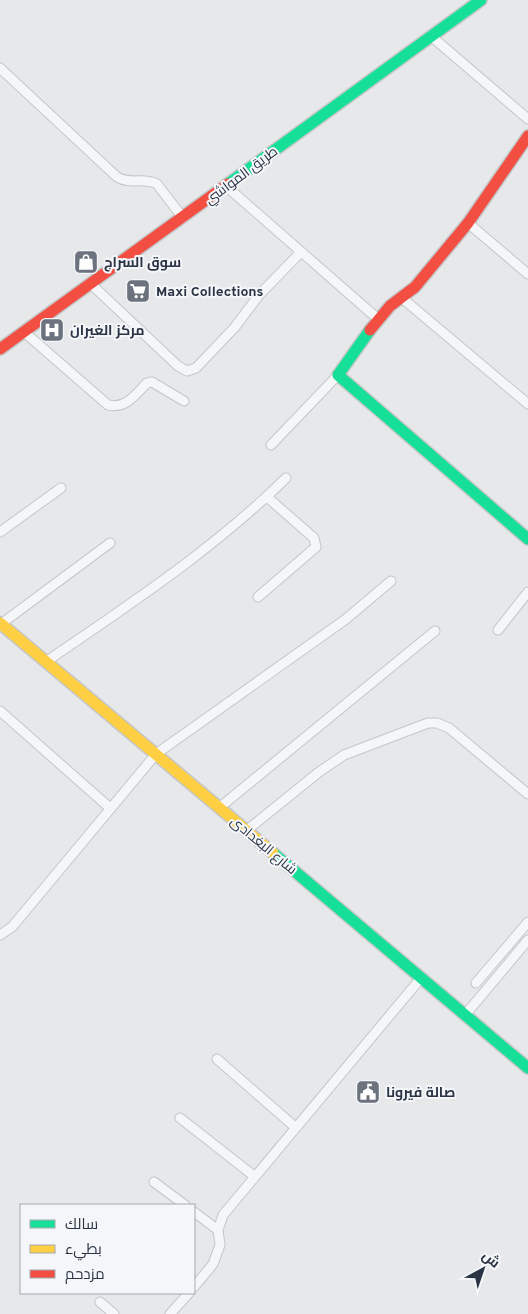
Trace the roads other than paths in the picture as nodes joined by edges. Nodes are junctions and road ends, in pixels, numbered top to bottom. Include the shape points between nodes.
1 (481, 0) edge
2 (431, 36) junction
3 (0, 68) edge
4 (528, 119) edge
5 (528, 136) edge
6 (226, 186) junction
7 (183, 218) junction
8 (468, 223) junction
9 (300, 253) junction
10 (528, 274) edge
11 (91, 284) junction
12 (402, 298) junction
13 (378, 320) junction
14 (24, 332) junction
15 (0, 349) edge
16 (338, 374) junction
17 (184, 401) dead end
18 (528, 404) edge
19 (271, 446) dead end
20 (286, 478) dead end
21 (61, 488) dead end
22 (267, 497) junction
23 (0, 532) edge
24 (528, 539) edge
25 (110, 543) dead end
26 (391, 581) dead end
27 (528, 592) edge
28 (258, 597) dead end
29 (1, 623) edge
30 (498, 630) dead end
31 (435, 631) dead end
32 (47, 661) junction
33 (0, 711) edge
34 (156, 754) junction
35 (528, 794) edge
36 (110, 808) junction
37 (219, 808) junction
38 (246, 830) junction
39 (528, 922) edge
40 (0, 936) edge
41 (528, 940) edge
42 (421, 978) junction
43 (476, 983) dead end
44 (465, 1015) junction
45 (217, 1059) dead end
46 (528, 1068) edge
47 (180, 1118) dead end
48 (295, 1127) junction
49 (254, 1176) junction
50 (154, 1182) dead end
51 (184, 1204) edge
52 (195, 1213) edge
53 (218, 1230) junction
54 (195, 1286) edge
55 (188, 1294) edge
56 (100, 1302) dead end
57 (114, 1314) edge
58 (170, 1314) edge

1 - 2 street, طريق المواشي
2 - 4 street
2 - 6 street, طريق المواشي
3 - 7 street via 117,178 123,181 148,180 157,184
5 - 8 street
6 - 7 street, طريق المواشي
6 - 9 street
7 - 11 street, طريق المواشي
8 - 10 street
8 - 12 street
9 - 11 street via 258,295 235,327 196,368 187,370 178,366
9 - 13 street
11 - 14 street, طريق المواشي
12 - 13 street
12 - 18 street
13 - 16 street
14 - 15 street, طريق المواشي
14 - 17 street via 108,405 125,404 152,382
16 - 19 street
16 - 24 street
20 - 22 street
21 - 23 street
22 - 28 street via 317,542 316,547
22 - 32 street via 220,539 165,581
25 - 29 street
26 - 34 street via 346,619
27 - 30 street
29 - 32 street, شارع البغدادى
31 - 37 street
32 - 34 street, شارع البغدادى
33 - 36 street
34 - 36 street
34 - 37 street, شارع البغدادى
35 - 38 street via 448,728 428,723 344,755
36 - 40 street via 12,927
37 - 38 street, شارع البغدادى
38 - 42 street, شارع البغدادى
39 - 43 street
41 - 44 street
42 - 44 street, شارع البغدادى
42 - 48 street
44 - 46 street, شارع البغدادى
45 - 48 street
47 - 49 street
48 - 49 street
49 - 53 street via 223,1215
50 - 51 street
52 - 53 street
53 - 54 street via 220,1245 213,1264
55 - 58 street
56 - 57 street

